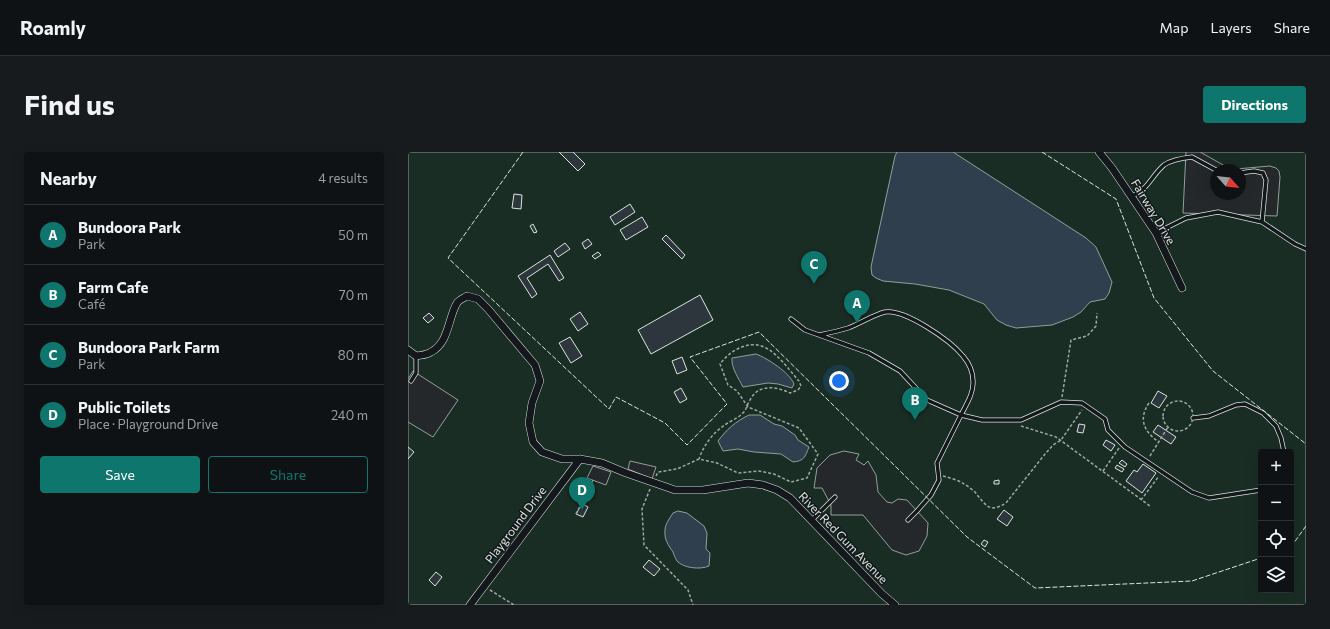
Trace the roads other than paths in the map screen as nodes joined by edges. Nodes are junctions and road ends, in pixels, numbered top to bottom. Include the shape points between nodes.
1 (1098, 152) edge
2 (1210, 167) edge
3 (1246, 172) edge
4 (1132, 196) junction
5 (1262, 222) junction
6 (1156, 233) junction
7 (1306, 249) edge
8 (1182, 288) dead end
9 (791, 319) dead end
10 (819, 335) junction
11 (408, 350) edge
12 (416, 356) junction
13 (411, 381) dead end
14 (961, 415) junction
15 (1193, 418) road end
16 (1283, 449) edge
17 (580, 459) junction
18 (1258, 490) edge
19 (835, 497) dead end
20 (812, 520) junction
21 (908, 520) dead end
22 (470, 605) edge
23 (895, 605) edge

1 - 4 street, Fairway Drive
2 - 4 lane via 1192,157 1165,165 1140,193
3 - 5 lane via 1264,173 1266,180
4 - 6 street, Fairway Drive
5 - 6 lane via 1218,212 1186,218
5 - 7 lane
6 - 8 street, Fairway Drive
9 - 10 lane via 805,330
10 - 14 lane via 869,352 900,371 927,400
10 - 14 lane via 848,328 884,312 894,312 916,321 946,340 963,356 971,369 973,389
11 - 12 street
12 - 13 lane via 416,373
12 - 17 street, River Red Gum Avenue via 432,352 441,344 458,302 467,296 478,299 534,365 540,381 532,403 529,423 532,442 542,452 555,457
14 - 18 lane via 982,420 1021,420 1061,402 1082,403 1106,419 1108,430 1122,444 1192,492 1209,498
14 - 21 lane via 937,462 939,480 931,495
15 - 16 lane via 1208,416 1236,404 1245,404 1264,413 1276,426
17 - 20 street, River Red Gum Avenue via 602,463 675,490 703,490 748,483 763,485 790,498
17 - 22 street, Playground Drive
19 - 20 lane
20 - 23 street, River Red Gum Avenue

